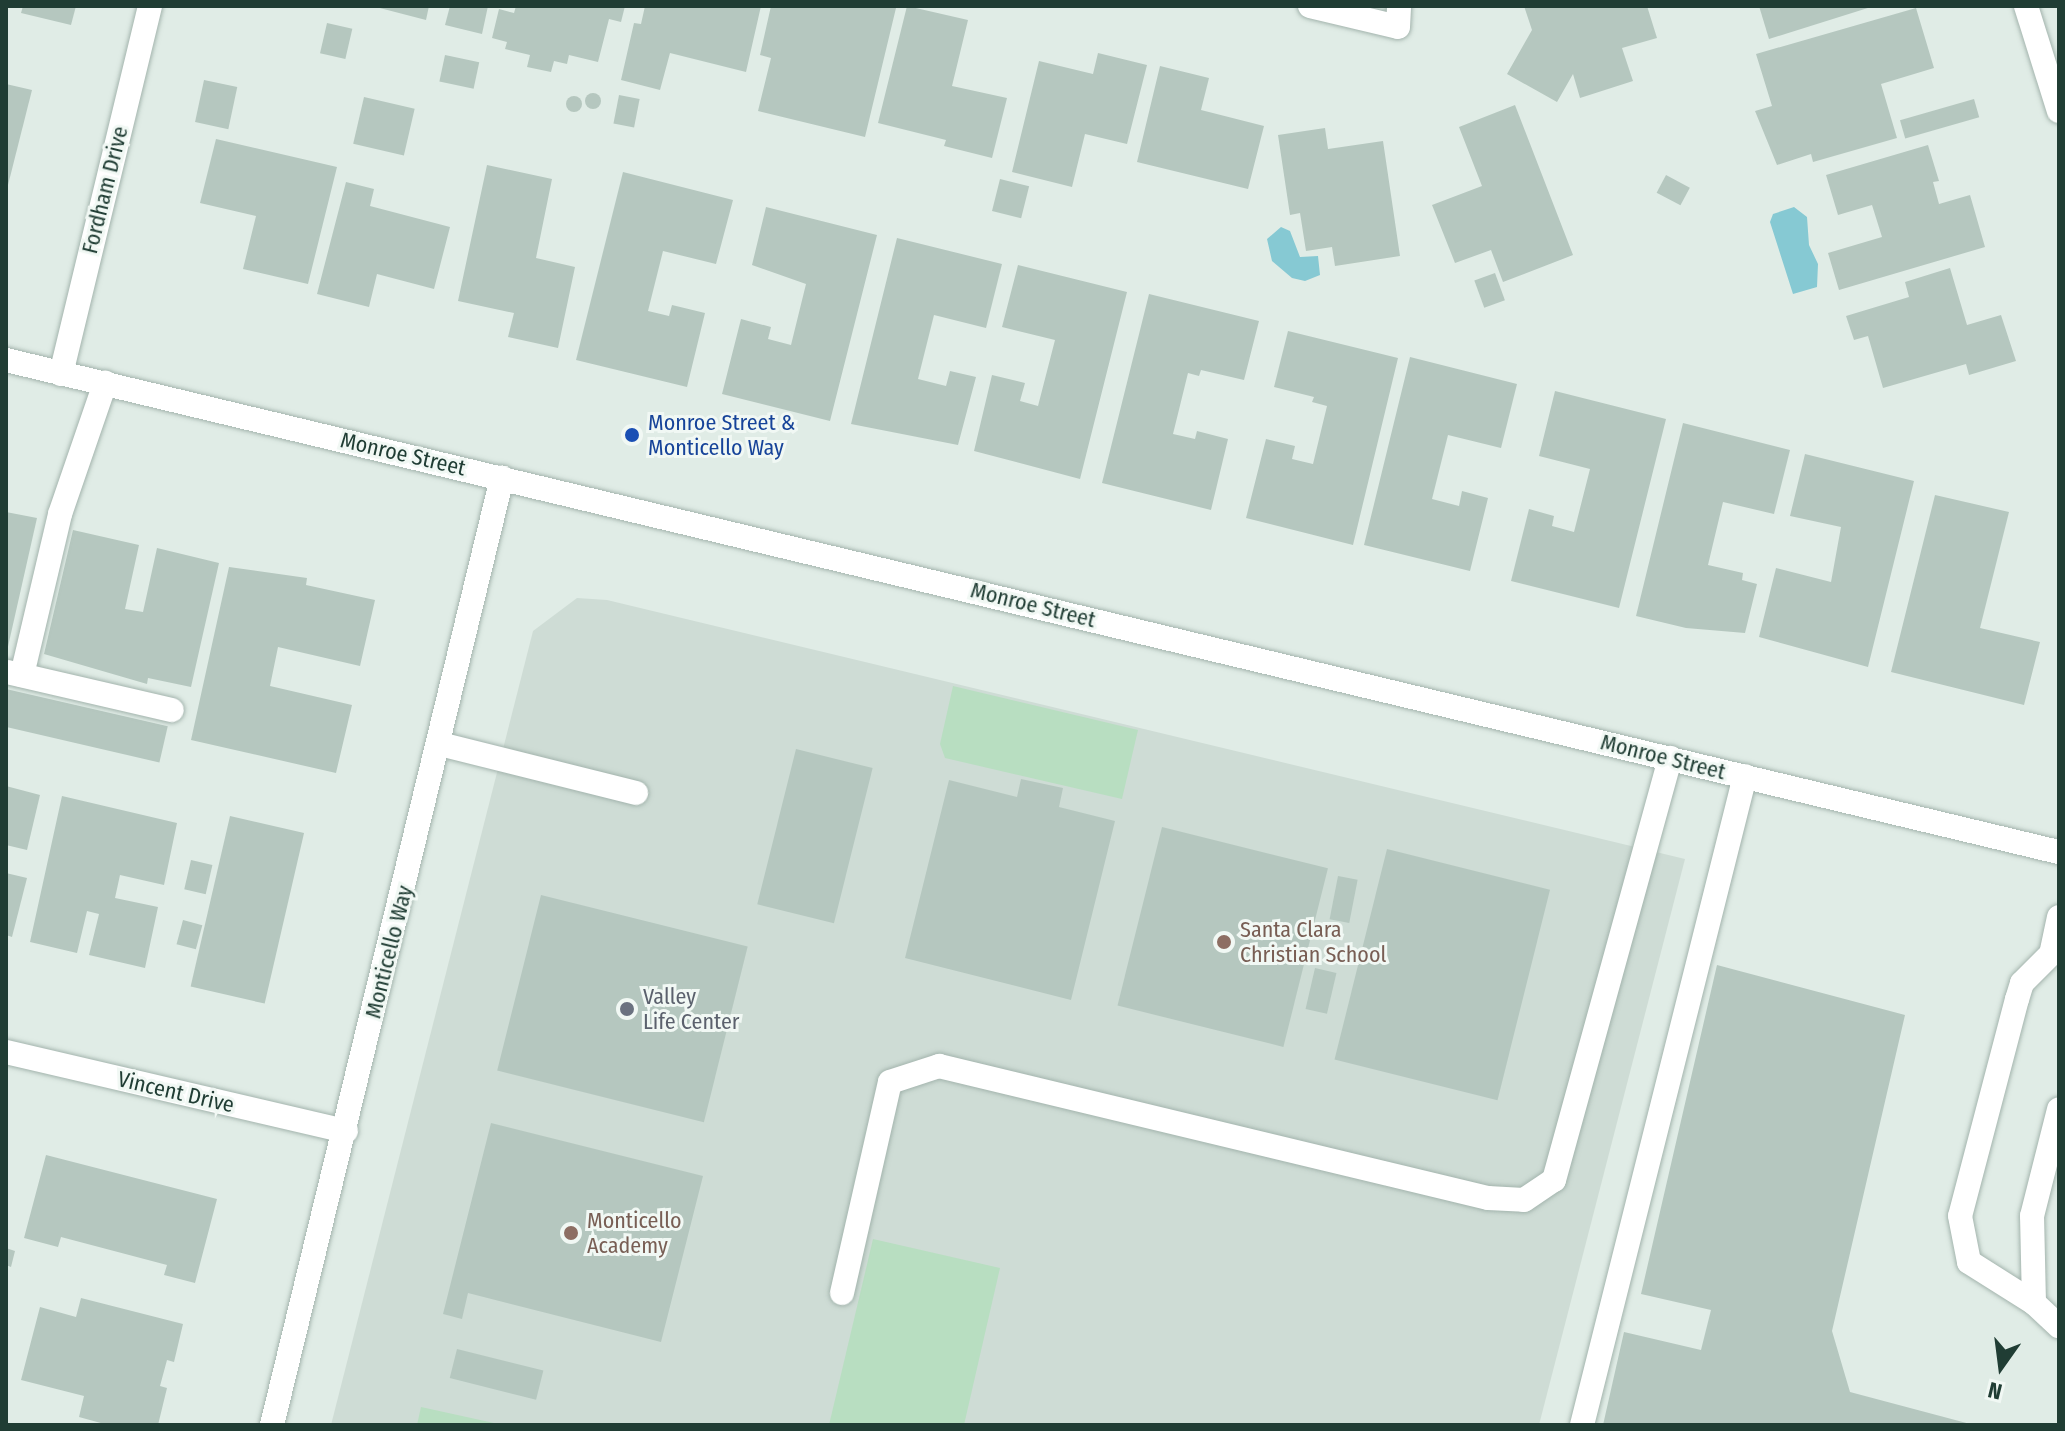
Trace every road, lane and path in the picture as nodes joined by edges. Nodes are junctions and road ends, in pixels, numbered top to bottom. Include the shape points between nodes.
1 (150, 6) edge
2 (1310, 6) edge
3 (2026, 6) edge
4 (1398, 16) edge
5 (2059, 111) edge
6 (6, 360) edge
7 (61, 374) junction
8 (105, 383) junction
9 (502, 478) junction
10 (14, 674) edge
11 (172, 710) dead end
12 (440, 744) junction
13 (1670, 758) junction
14 (1745, 776) junction
15 (636, 793) dead end
16 (2059, 852) edge
17 (2059, 917) edge
18 (2055, 960) edge
19 (6, 1052) edge
20 (2059, 1109) edge
21 (346, 1131) junction
22 (842, 1293) dead end
23 (2034, 1303) junction
24 (2059, 1326) edge
25 (272, 1425) edge
26 (1582, 1425) edge

1 - 7 main road, Fordham Drive
2 - 4 main road
3 - 5 main road
6 - 7 main road, Monroe Street
7 - 8 main road, Monroe Street
8 - 9 main road, Monroe Street
8 - 10 main road
9 - 12 main road, Monticello Way
9 - 13 main road, Monroe Street
10 - 11 main road
12 - 15 main road
12 - 21 main road, Monticello Way
13 - 14 main road, Monroe Street
13 - 22 main road via 1554,1180 1524,1200 1488,1198 939,1066 890,1082
14 - 16 main road, Monroe Street
14 - 26 main road
17 - 18 main road
18 - 23 main road via 2022,983 1960,1216 1969,1262
19 - 21 main road, Vincent Drive
20 - 23 main road via 2032,1216
21 - 25 main road, Monticello Way
23 - 24 main road

